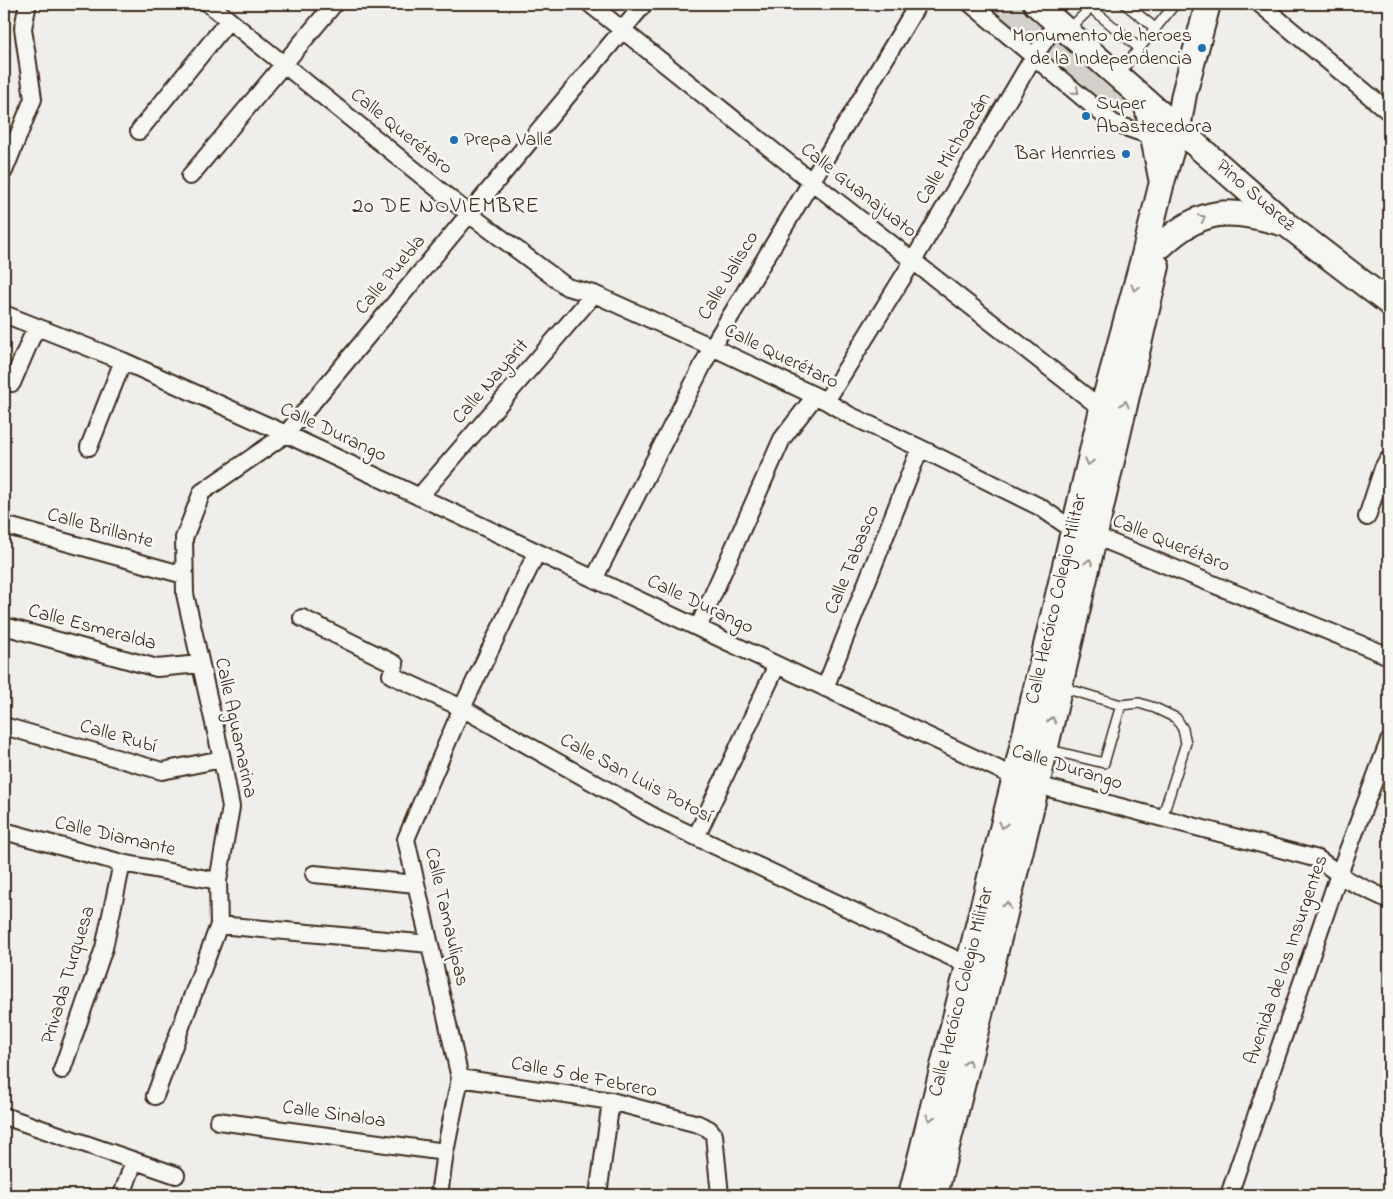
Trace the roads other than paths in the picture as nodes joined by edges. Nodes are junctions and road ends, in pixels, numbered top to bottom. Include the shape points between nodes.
1 (209, 4) edge
2 (334, 4) edge
3 (590, 4) edge
4 (644, 4) edge
5 (918, 4) edge
6 (971, 4) edge
7 (1036, 4) edge
8 (1125, 4) edge
9 (1175, 4) edge
10 (1208, 4) edge
11 (1217, 4) edge
12 (1260, 4) edge
13 (26, 5) edge
14 (1093, 6) edge
15 (229, 20) junction
16 (1062, 27) junction
17 (1155, 28) junction
18 (622, 30) junction
19 (1139, 48) junction
20 (1034, 56) junction
21 (285, 65) junction
22 (1117, 76) junction
23 (1146, 101) junction
24 (1389, 112) edge
25 (139, 131) dead end
26 (1183, 132) junction
27 (1154, 137) junction
28 (4, 171) edge
29 (190, 176) dead end
30 (811, 181) junction
31 (1162, 182) junction
32 (469, 214) junction
33 (1286, 224) junction
34 (1154, 258) junction
35 (913, 261) junction
36 (594, 294) junction
37 (1389, 304) edge
38 (4, 314) edge
39 (36, 327) junction
40 (712, 346) junction
41 (123, 361) junction
42 (12, 383) dead end
43 (821, 398) junction
44 (1102, 409) junction
45 (286, 434) junction
46 (88, 447) dead end
47 (920, 448) junction
48 (1389, 460) edge
49 (419, 497) junction
50 (1367, 517) dead end
51 (4, 525) edge
52 (1084, 533) junction
53 (537, 552) junction
54 (184, 575) junction
55 (594, 579) junction
56 (302, 618) dead end
57 (4, 626) edge
58 (698, 628) junction
59 (1389, 656) edge
60 (200, 664) junction
61 (777, 665) junction
62 (1060, 687) junction
63 (825, 688) junction
64 (1120, 705) junction
65 (462, 708) junction
66 (4, 726) edge
67 (1389, 741) edge
68 (1046, 749) junction
69 (222, 759) junction
70 (1026, 781) junction
71 (1162, 818) junction
72 (4, 831) edge
73 (696, 837) junction
74 (122, 863) junction
75 (314, 874) dead end
76 (1339, 874) junction
77 (218, 881) junction
78 (416, 884) junction
79 (1389, 900) edge
80 (219, 925) junction
81 (430, 944) junction
82 (968, 965) junction
83 (961, 995) junction
84 (983, 1003) junction
85 (62, 1070) dead end
86 (460, 1078) junction
87 (155, 1096) dead end
88 (611, 1101) junction
89 (4, 1116) edge
90 (218, 1121) dead end
91 (445, 1152) junction
92 (134, 1161) junction
93 (176, 1175) dead end
94 (931, 1180) edge
95 (122, 1195) edge
96 (439, 1195) edge
97 (598, 1195) edge
98 (720, 1195) edge
99 (911, 1195) edge
100 (1229, 1195) edge

1 - 15 street, Calle Querétaro
2 - 21 street
3 - 18 street, Calle Guanajuato
4 - 18 street, Calle Puebla
5 - 30 street, Calle Jalisco
6 - 20 street
7 - 16 main road, Pino Suarez
8 - 17 lane
9 - 17 lane
10 - 26 main road, Calle Heróico Colegio Militar via 1184,94
11 - 26 main road, Calle Heróico Colegio Militar
12 - 24 street
13 - 28 street via 23,28 34,99
14 - 16 lane
14 - 19 lane
15 - 21 street, Calle Querétaro
15 - 25 street
16 - 20 street, Calle Michoacán
16 - 22 main road, Pino Suarez
17 - 19 lane
18 - 30 street, Calle Guanajuato
18 - 32 street, Calle Puebla
19 - 22 lane
20 -> 27 street via 1114,123
20 - 35 street, Calle Michoacán
21 - 29 street
21 - 32 street, Calle Querétaro
22 - 23 main road, Pino Suarez
23 - 26 main road, Pino Suarez
23 - 27 main road
26 - 31 main road, Calle Heróico Colegio Militar
26 - 33 main road, Pino Suarez
26 - 34 main road, Calle Heróico Colegio Militar
27 - 31 main road
30 - 35 street, Calle Guanajuato
30 - 40 street, Calle Jalisco
31 - 34 main road, Calle Heróico Colegio Militar
32 - 36 street, Calle Querétaro via 567,287
32 - 45 street, Calle Puebla
34 -> 33 main road via 1177,231 1210,214 1243,214
33 - 37 main road, Pino Suarez
34 -> 44 main road, Calle Heróico Colegio Militar
52 -> 34 main road, Calle Heróico Colegio Militar
35 - 43 street, Calle Michoacán
35 - 44 street, Calle Guanajuato
36 - 40 street, Calle Querétaro
36 - 49 street, Calle Nayarit
38 - 39 street, Calle Durango
39 - 41 street, Calle Durango
39 - 42 street
40 - 43 street, Calle Querétaro
40 - 55 street, Calle Jalisco
41 - 45 street, Calle Durango
41 - 46 street
43 - 47 street, Calle Querétaro via 849,415
43 - 58 street, Calle Michoacán via 782,439
44 -> 52 main road, Calle Heróico Colegio Militar
45 - 49 street, Calle Durango
45 - 54 street, Calle Aguamarina via 202,492 184,538
47 - 52 street, Calle Querétaro via 1040,507
47 - 63 street, Calle Tabasco
48 - 50 street via 1383,468
49 - 53 street, Calle Durango
51 - 54 street, Calle Brillante
52 - 59 street, Calle Querétaro
62 -> 52 main road, Calle Heróico Colegio Militar
52 - 70 main road, Calle Heróico Colegio Militar
53 - 55 street, Calle Durango
53 - 65 street, Calle Tamaulipas
54 - 60 street, Calle Aguamarina
55 - 58 street, Calle Durango
56 - 65 street, Calle San Luis Potosí via 395,664 391,675
57 - 60 street, Calle Esmeralda via 157,668
58 - 61 street, Calle Durango
60 - 69 street, Calle Aguamarina
61 - 63 street, Calle Durango
61 - 73 street
62 - 64 lane
68 -> 62 main road, Calle Heróico Colegio Militar
63 - 70 street, Calle Durango
64 - 68 lane via 1104,762
64 - 71 lane via 1139,704 1155,708 1176,718 1182,729 1186,743
65 - 73 street, Calle San Luis Potosí via 658,819
65 - 78 street, Calle Tamaulipas via 406,839
66 - 69 street, Calle Rubí via 162,771
67 - 76 street, Avenida de los Insurgentes
68 - 70 main road, Calle Heróico Colegio Militar
69 - 77 street, Calle Aguamarina via 231,807
70 - 71 street, Calle Durango
70 -> 82 main road, Calle Heróico Colegio Militar
84 -> 70 main road, Calle Heróico Colegio Militar
71 - 76 street, Calle Durango via 1318,860
72 - 74 street, Calle Diamante
73 - 82 street, Calle San Luis Potosí
74 - 77 street, Calle Diamante
74 - 85 street, Privada Turquesa via 104,948
75 - 78 street
76 - 79 street, Calle Durango
76 - 100 street, Avenida de los Insurgentes
77 - 80 street, Calle Aguamarina
78 - 81 street, Calle Tamaulipas
80 - 81 street
80 - 87 street, Calle Aguamarina
81 - 86 street, Calle Tamaulipas
82 - 83 main road, Calle Heróico Colegio Militar
83 - 84 main road
83 -> 94 main road, Calle Heróico Colegio Militar
94 -> 84 main road, Calle Heróico Colegio Militar
86 - 88 street, Calle 5 de Febrero
86 - 91 street, Calle Tamaulipas
88 - 97 street
88 - 98 street, Calle 5 de Febrero via 709,1129 714,1135
89 - 92 street
90 - 91 street, Calle Sinaloa
91 - 96 street, Calle Tamaulipas
92 - 93 street
92 - 95 street
94 - 99 main road, Calle Heróico Colegio Militar

